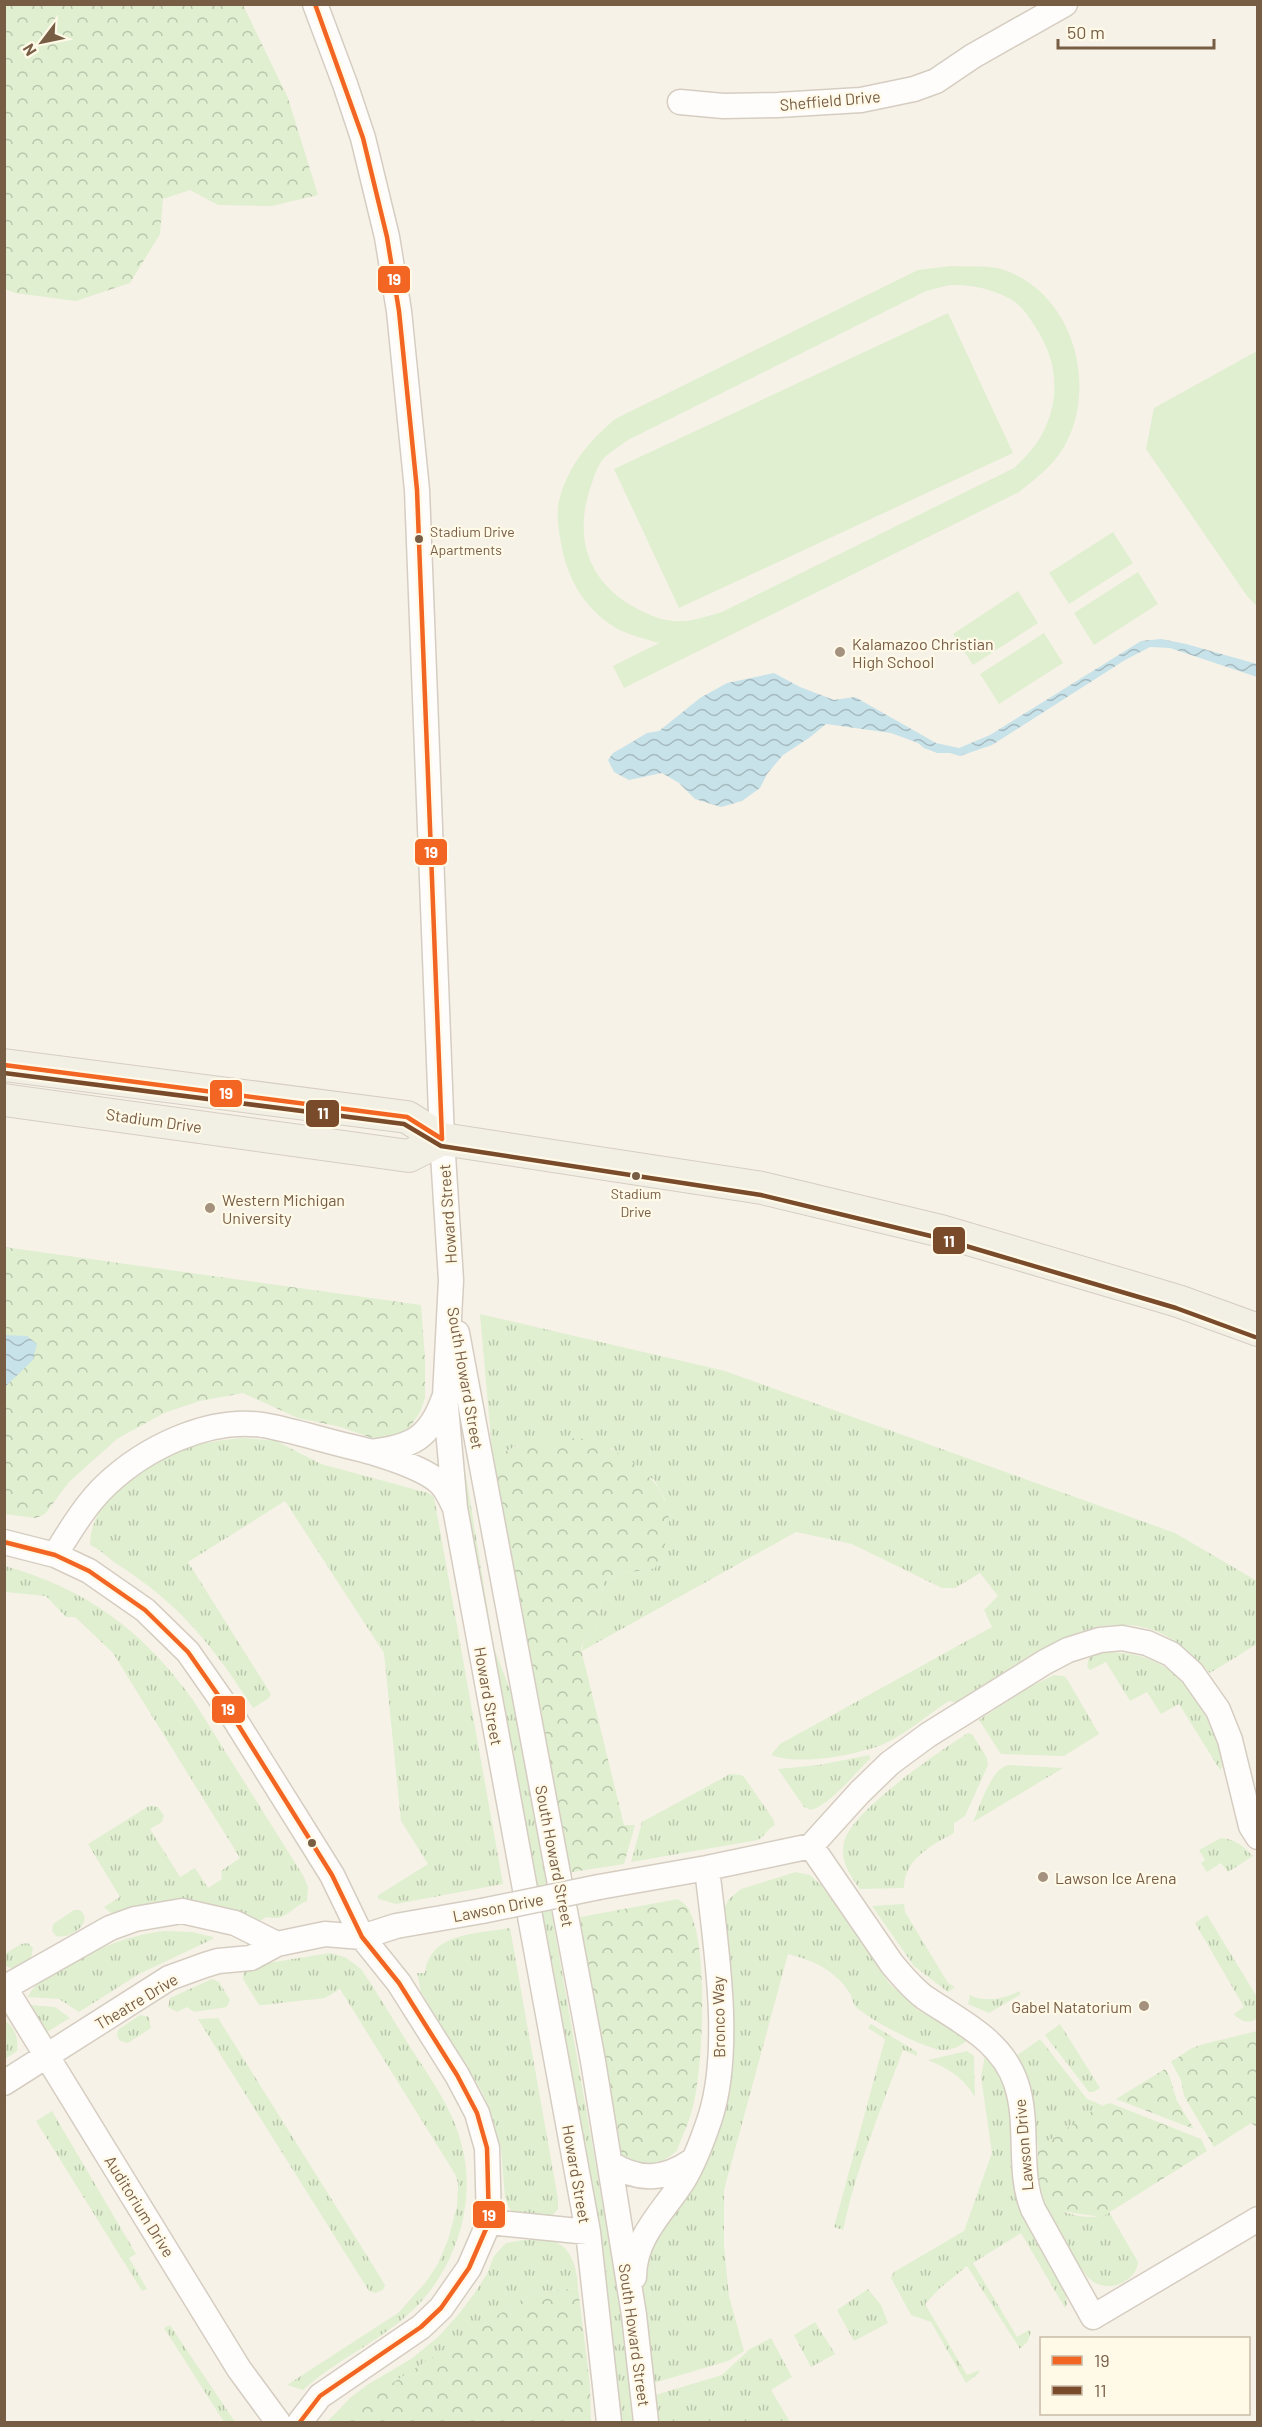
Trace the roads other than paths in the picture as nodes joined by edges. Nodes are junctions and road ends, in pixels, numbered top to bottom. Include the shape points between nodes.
1 (315, 4) edge
2 (1065, 4) edge
3 (680, 102) dead end
4 (4, 1065) edge
5 (4, 1100) edge
6 (442, 1139) junction
7 (450, 1292) junction
8 (1257, 1330) edge
9 (445, 1396) junction
10 (371, 1452) junction
11 (455, 1508) junction
12 (4, 1542) edge
13 (55, 1555) junction
14 (1257, 1837) edge
15 (811, 1846) junction
16 (707, 1868) junction
17 (362, 1936) junction
18 (277, 1944) junction
19 (5, 1988) edge
20 (46, 2057) junction
21 (4, 2083) edge
22 (692, 2161) junction
23 (610, 2163) junction
24 (1257, 2219) edge
25 (489, 2222) junction
26 (588, 2232) junction
27 (634, 2315) junction
28 (278, 2422) edge
29 (300, 2422) edge
30 (609, 2422) edge
31 (646, 2422) edge

1 - 6 street, Howard Street via 363,138 387,237 399,311 417,490
2 - 3 street, Sheffield Drive via 972,56 936,81 914,89 861,100 778,105
4 - 6 main road, Stadium Drive via 407,1117
5 - 6 main road, Stadium Drive via 410,1156
6 - 7 street, Howard Street
6 - 8 main road, Stadium Drive via 762,1188 941,1231 1178,1301
7 - 9 street, Howard Street
7 - 23 street, South Howard Street
9 - 10 street via 438,1415 421,1438
9 - 11 street, Howard Street
10 - 11 street via 428,1474 446,1490
10 - 13 street via 261,1425 215,1426 177,1438 135,1461 105,1485
11 - 26 street, Howard Street
12 - 13 street
13 - 17 street via 127,1596 188,1652 332,1875
14 - 15 street via 1218,1710 1192,1673 1171,1654 1148,1643 1122,1638 1100,1640 1060,1654 910,1748 860,1792
15 - 16 street, Lawson Drive
15 - 24 street, Lawson Drive via 906,1981 984,2036 1006,2063 1020,2096 1026,2193 1093,2317
16 - 17 street, Lawson Drive, bridge via 396,1926
16 - 22 street, Bronco Way via 717,1975 719,2057 710,2117
17 - 18 street, Theatre Drive via 326,1934
17 - 25 street via 399,1983 477,2113 487,2148
18 - 19 street via 235,1923 182,1911 135,1919 110,1928
18 - 20 street, Theatre Drive via 251,1958 218,1961 169,1978
19 - 20 street, Auditorium Drive
20 - 21 street, Theatre Drive
20 - 28 street, Auditorium Drive via 240,2369
22 - 23 street via 666,2175 651,2176
22 - 27 street, Bronco Way via 638,2250
23 - 27 street, South Howard Street
25 - 26 street
25 - 29 street via 469,2268 441,2308 421,2327 320,2396
26 - 30 street, Howard Street
27 - 31 street, South Howard Street

